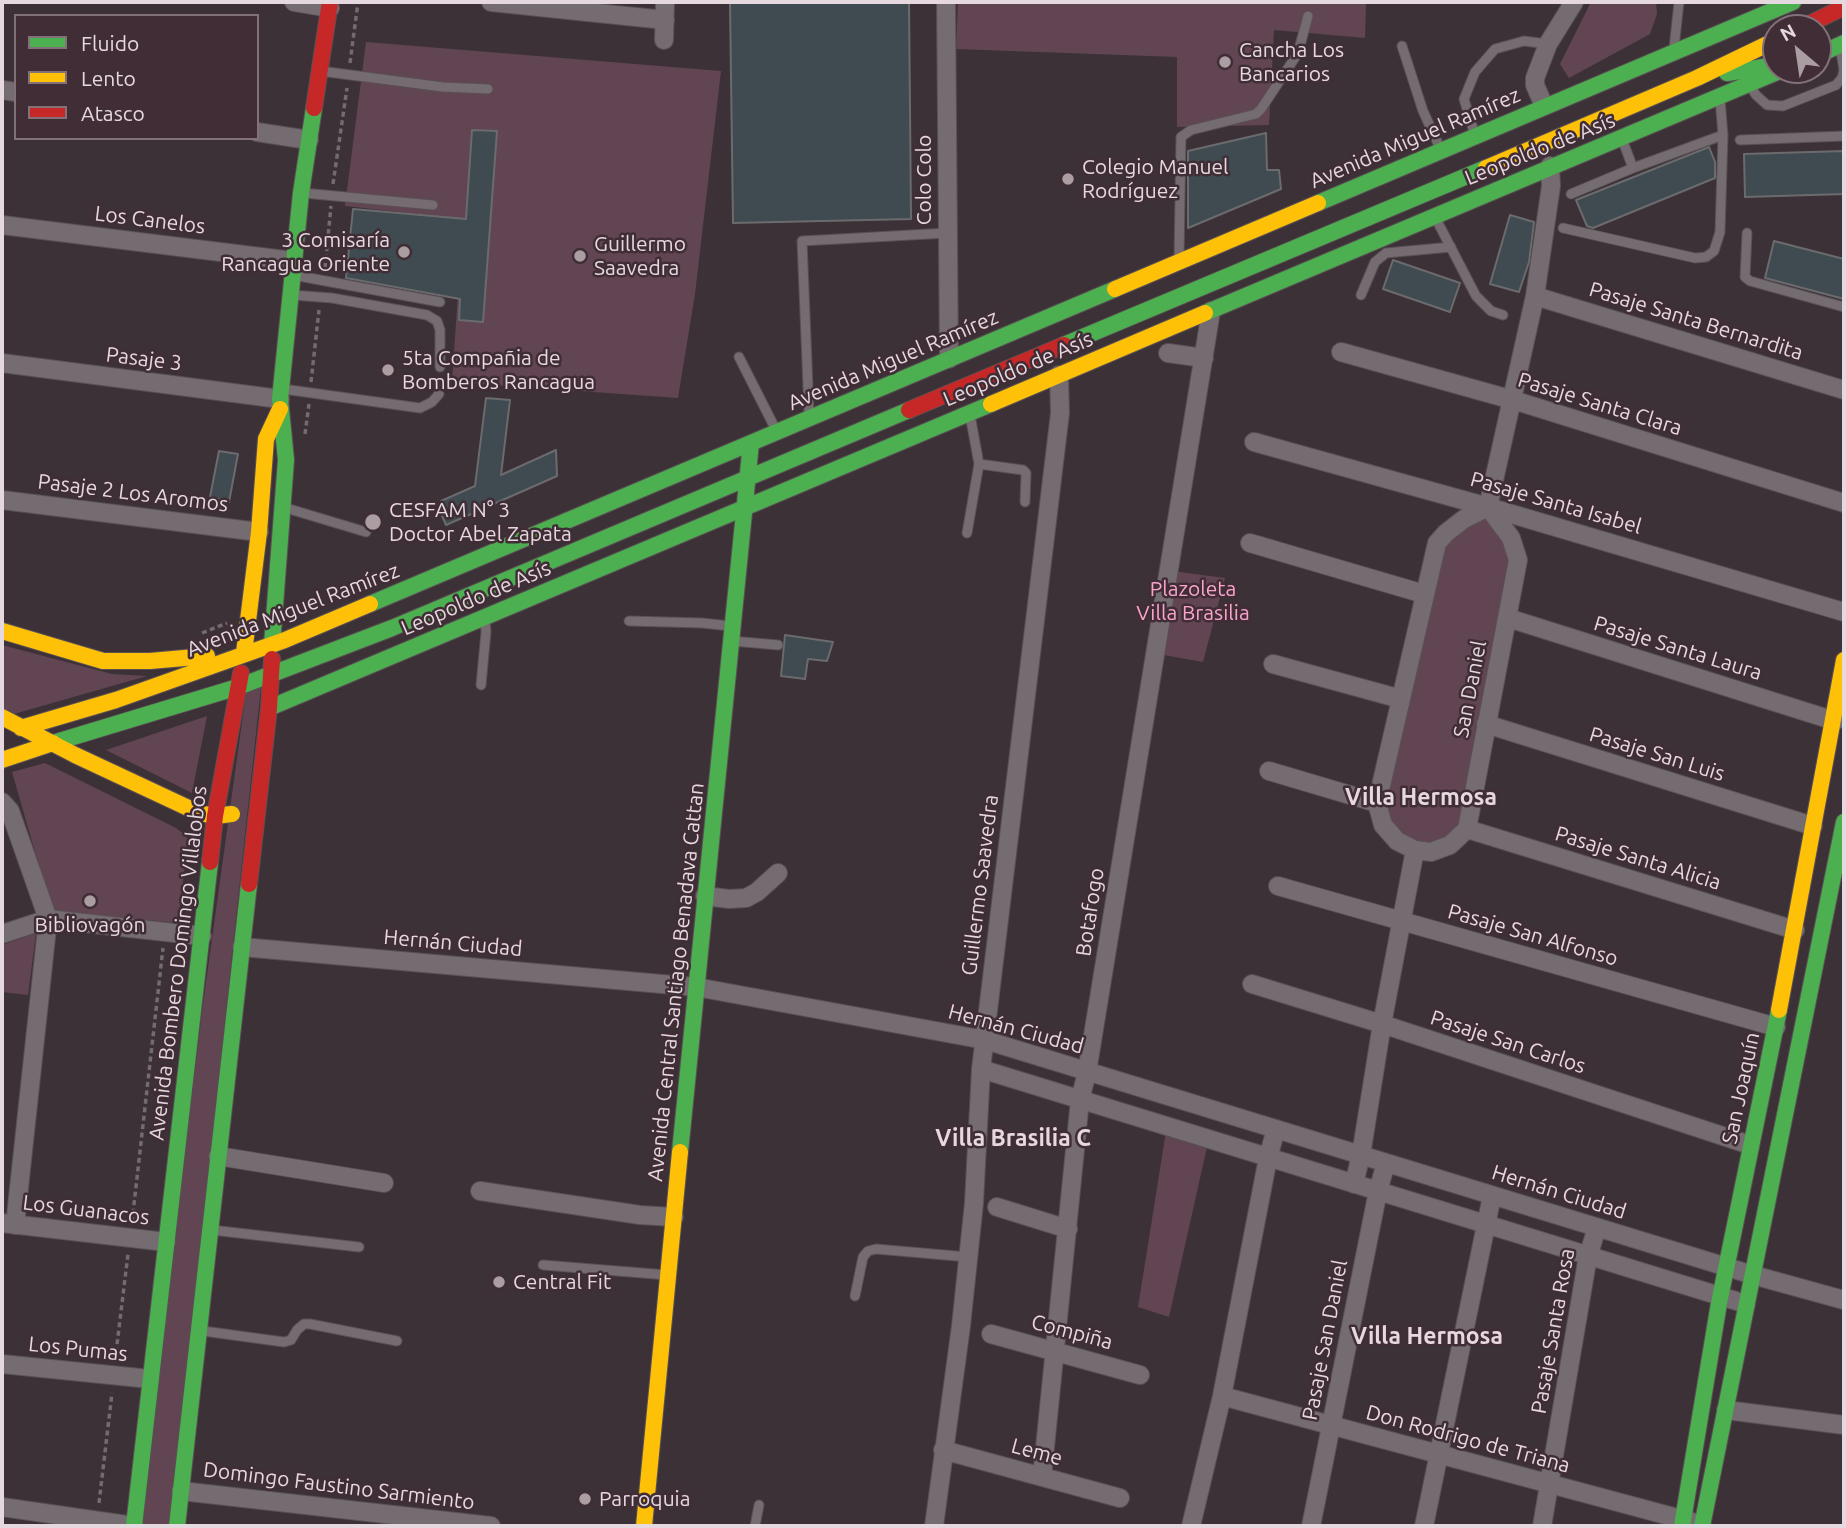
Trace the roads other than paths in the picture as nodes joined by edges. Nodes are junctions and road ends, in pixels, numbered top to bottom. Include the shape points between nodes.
1 (294, 2) edge
2 (491, 2) edge
3 (946, 2) edge
4 (1574, 2) edge
5 (1679, 2) edge
6 (1779, 4) edge
7 (330, 5) edge
8 (554, 5) edge
9 (665, 11) edge
10 (1308, 16) dead end
11 (664, 40) dead end
12 (1548, 44) junction
13 (1402, 46) dead end
14 (1762, 47) edge
15 (1673, 52) junction
16 (1832, 54) edge
17 (1762, 67) edge
18 (320, 71) junction
19 (1697, 78) junction
20 (1762, 79) edge
21 (1749, 85) junction
22 (488, 89) dead end
23 (1719, 97) junction
24 (1544, 106) junction
25 (259, 132) edge
26 (1475, 135) junction
27 (1723, 135) junction
28 (1844, 136) edge
29 (1622, 138) junction
30 (309, 140) junction
31 (1740, 140) dead end
32 (1441, 150) junction
33 (1550, 166) junction
34 (1633, 168) junction
35 (301, 193) junction
36 (1571, 194) dead end
37 (433, 205) dead end
38 (1435, 215) junction
39 (2, 225) edge
40 (1563, 228) dead end
41 (947, 233) junction
42 (1747, 233) dead end
43 (1451, 247) junction
44 (1179, 260) junction
45 (293, 268) junction
46 (290, 295) junction
47 (1361, 295) dead end
48 (1535, 296) junction
49 (440, 302) dead end
50 (1844, 307) edge
51 (1211, 311) junction
52 (1503, 315) dead end
53 (1341, 352) dead end
54 (1168, 353) dead end
55 (739, 356) dead end
56 (1204, 358) junction
57 (949, 359) junction
58 (2, 363) edge
59 (440, 367) dead end
60 (1059, 375) junction
61 (1844, 390) edge
62 (439, 394) dead end
63 (281, 399) junction
64 (1513, 400) junction
65 (969, 412) junction
66 (810, 417) junction
67 (777, 431) junction
68 (858, 433) junction
69 (1254, 442) dead end
70 (751, 443) junction
71 (979, 464) junction
72 (749, 480) junction
73 (2, 500) edge
74 (1025, 502) dead end
75 (1844, 503) edge
76 (1488, 507) junction
77 (284, 508) junction
78 (743, 510) junction
79 (259, 532) junction
80 (366, 532) dead end
81 (967, 533) dead end
82 (1251, 543) dead end
83 (1424, 594) junction
84 (1844, 612) edge
85 (485, 618) junction
86 (1508, 618) junction
87 (629, 621) dead end
88 (2, 631) edge
89 (731, 634) junction
90 (272, 645) junction
91 (779, 645) dead end
92 (244, 653) junction
93 (1844, 660) edge
94 (1273, 664) dead end
95 (272, 672) junction
96 (481, 685) dead end
97 (238, 687) junction
98 (1401, 699) junction
99 (269, 708) junction
100 (2, 718) edge
101 (1835, 721) junction
102 (1486, 724) junction
103 (21, 728) junction
104 (2, 734) edge
105 (53, 743) junction
106 (2, 760) edge
107 (1269, 771) dead end
108 (259, 797) junction
109 (2, 802) edge
110 (1377, 803) junction
111 (215, 816) junction
112 (1844, 822) edge
113 (1814, 826) junction
114 (1467, 829) junction
115 (1415, 850) junction
116 (778, 873) dead end
117 (1278, 886) dead end
118 (705, 896) junction
119 (48, 919) junction
120 (1401, 922) junction
121 (1795, 930) junction
122 (2, 933) edge
123 (202, 936) junction
124 (242, 947) junction
125 (1252, 984) dead end
126 (696, 987) junction
127 (1382, 1024) junction
128 (1776, 1027) junction
129 (985, 1040) junction
130 (981, 1069) junction
131 (1087, 1072) junction
132 (1080, 1100) junction
133 (1276, 1129) junction
134 (1750, 1145) junction
135 (1361, 1155) junction
136 (218, 1156) junction
137 (1268, 1158) junction
138 (1386, 1163) junction
139 (384, 1183) dead end
140 (1354, 1184) junction
141 (480, 1191) dead end
142 (1378, 1191) junction
143 (1492, 1196) junction
144 (997, 1207) dead end
145 (674, 1217) junction
146 (8, 1224) edge
147 (1486, 1224) junction
148 (1597, 1228) junction
149 (211, 1229) junction
150 (1068, 1229) junction
151 (166, 1242) junction
152 (359, 1247) dead end
153 (1588, 1256) junction
154 (968, 1257) junction
155 (543, 1265) dead end
156 (1726, 1267) junction
157 (668, 1275) junction
158 (1753, 1275) junction
159 (855, 1296) dead end
160 (1720, 1297) junction
161 (1844, 1300) edge
162 (1746, 1304) junction
163 (199, 1330) junction
164 (992, 1334) dead end
165 (397, 1341) dead end
166 (1055, 1351) junction
167 (2, 1364) edge
168 (1140, 1375) dead end
169 (150, 1379) junction
170 (1222, 1396) junction
171 (1726, 1410) junction
172 (1330, 1425) junction
173 (1844, 1425) edge
174 (943, 1450) junction
175 (1438, 1454) junction
176 (1042, 1477) junction
177 (1549, 1485) junction
178 (181, 1491) junction
179 (1120, 1498) dead end
180 (759, 1505) dead end
181 (2, 1507) edge
182 (1682, 1524) edge
183 (1702, 1525) edge
184 (134, 1526) edge
185 (177, 1526) edge
186 (491, 1526) edge
187 (644, 1526) edge
188 (755, 1526) edge
189 (934, 1526) edge
190 (1191, 1526) edge
191 (1311, 1526) edge
192 (1424, 1526) edge
193 (1542, 1526) edge

1 - 7 street
2 - 8 street
3 - 41 street, Colo Colo
4 - 12 street
5 - 15 lane
6 - 15 main road, Avenida Miguel Ramírez
7 - 18 main road, Avenida Bombero Domingo Villalobos
8 - 9 street
9 - 11 street
10 - 44 lane via 1298,53 1256,114 1191,130 1181,137
12 - 24 street via 1535,78
12 - 26 lane via 1524,40 1495,49 1475,72 1464,99
13 - 32 lane
14 - 19 main road
15 - 24 main road, Avenida Miguel Ramírez
16 - 21 lane via 1844,70 1836,85 1783,106 1767,105
17 - 19 main road
18 - 22 lane
18 - 30 main road, Avenida Bombero Domingo Villalobos
19 - 68 main road
20 - 21 main road, Leopoldo de Asís
21 - 23 main road, Leopoldo de Asís
23 - 27 lane
23 - 29 main road, Leopoldo de Asís
24 - 26 main road, Avenida Miguel Ramírez
25 - 30 street
26 - 32 main road, Avenida Miguel Ramírez
27 - 34 lane
27 - 40 lane via 1720,232 1714,251 1706,257
28 - 31 lane
29 - 33 main road, Leopoldo de Asís
29 - 34 lane
30 - 35 main road, Avenida Bombero Domingo Villalobos
32 - 44 main road, Avenida Miguel Ramírez
33 - 38 main road, Leopoldo de Asís
33 - 48 street
34 - 36 lane
35 - 37 lane
35 - 45 main road, Avenida Bombero Domingo Villalobos
38 - 43 lane
38 - 51 main road, Leopoldo de Asís
39 - 45 street, Los Canelos
41 - 57 street, Colo Colo
41 - 66 lane via 802,241
42 - 50 lane via 1745,277 1750,281
43 - 47 lane via 1385,253 1375,262
43 - 52 lane via 1482,304
44 - 57 main road, Avenida Miguel Ramírez
45 - 46 main road, Avenida Bombero Domingo Villalobos
45 - 49 lane
46 - 59 lane via 426,315 437,321 440,330
46 - 63 main road, Avenida Bombero Domingo Villalobos
48 - 61 street, Pasaje Santa Bernardita
48 - 64 street
51 - 56 street, Botafogo
51 - 60 main road, Leopoldo de Asís
53 - 64 street, Pasaje Santa Clara
54 - 56 street
55 - 67 lane
56 - 131 street, Botafogo
57 - 66 main road, Avenida Miguel Ramírez
57 - 68 main road via 884,404
58 - 63 street, Pasaje 3
60 - 65 main road, Leopoldo de Asís
60 - 129 street, Guillermo Saavedra via 1060,413
62 - 63 lane via 420,408
63 - 77 main road, Avenida Bombero Domingo Villalobos
63 - 79 main road, Avenida Bombero Domingo Villalobos via 266,439
64 - 75 street, Pasaje Santa Clara
64 - 76 street
65 - 71 lane
65 - 78 main road, Leopoldo de Asís
66 - 67 main road, Avenida Miguel Ramírez
67 - 70 main road, Avenida Miguel Ramírez
68 - 72 main road
69 - 76 street, Pasaje Santa Isabel
70 - 72 main road, Avenida Central Santiago Benadava Cattan
70 - 90 main road, Avenida Miguel Ramírez
71 - 74 lane via 1023,470
71 - 81 lane
72 - 78 main road, Avenida Central Santiago Benadava Cattan
72 - 95 main road via 392,628
73 - 79 street, Pasaje 2 Los Aromos
76 - 83 street via 1464,519 1437,543
76 - 84 street, Pasaje Santa Isabel
76 - 86 street, San Daniel via 1502,522 1518,560
77 - 80 lane
77 - 90 main road, Avenida Bombero Domingo Villalobos
78 - 85 main road, Leopoldo de Asís
78 - 89 main road, Avenida Central Santiago Benadava Cattan
79 - 92 main road, Avenida Bombero Domingo Villalobos
82 - 83 street
83 - 98 street
85 - 96 lane
85 - 99 main road, Leopoldo de Asís
86 - 101 street, Pasaje Santa Laura
86 - 102 street, San Daniel
87 - 89 lane via 702,623
88 - 92 main road via 103,661 150,662
89 - 91 lane
89 - 118 main road, Avenida Central Santiago Benadava Cattan
90 - 92 main road, Avenida Miguel Ramírez
90 - 95 main road, Avenida Bombero Domingo Villalobos
92 - 97 main road, Avenida Bombero Domingo Villalobos
92 - 103 main road, Avenida Miguel Ramírez via 116,700
93 - 101 main road, San Joaquín
94 - 98 street
95 - 97 main road
95 - 99 main road, Avenida Bombero Domingo Villalobos
97 - 105 main road
97 - 111 main road, Avenida Bombero Domingo Villalobos
98 - 110 street
99 - 108 main road, Avenida Bombero Domingo Villalobos
100 - 103 main road
101 - 113 main road, San Joaquín
102 - 113 street, Pasaje San Luis
102 - 114 street, San Daniel
103 - 104 main road, Avenida Miguel Ramírez
103 - 105 main road
105 - 106 main road
105 - 111 main road via 199,813
107 - 110 street
108 - 111 main road via 238,813
108 - 124 main road, Avenida Bombero Domingo Villalobos
109 - 119 street via 10,811
110 - 115 street via 1383,825 1397,841
111 - 123 main road, Avenida Bombero Domingo Villalobos
112 - 158 main road
113 - 121 main road, San Joaquín
114 - 115 street via 1450,845 1431,852
114 - 121 street, Pasaje Santa Alicia
115 - 120 street
116 - 118 street via 746,898
117 - 120 street, Pasaje San Alfonso
118 - 126 main road, Avenida Central Santiago Benadava Cattan
119 - 122 street
119 - 123 street
119 - 146 street
120 - 127 street
120 - 128 street, Pasaje San Alfonso
121 - 128 main road, San Joaquín
123 - 151 main road, Avenida Bombero Domingo Villalobos
124 - 126 street, Hernán Ciudad
124 - 136 main road, Avenida Bombero Domingo Villalobos
125 - 127 street, Pasaje San Carlos
126 - 129 street, Hernán Ciudad
126 - 145 main road, Avenida Central Santiago Benadava Cattan
127 - 134 street, Pasaje San Carlos
127 - 135 street
128 - 134 main road, San Joaquín
129 - 130 street, Guillermo Saavedra
129 - 131 street, Hernán Ciudad
130 - 132 street
130 - 154 street, Guillermo Saavedra
131 - 132 street, Botafogo
131 - 133 street, Hernán Ciudad
132 - 137 street
132 - 150 street, Botafogo
133 - 135 street, Hernán Ciudad
133 - 137 street
134 - 156 main road, San Joaquín
135 - 138 street, Hernán Ciudad
135 - 140 street
136 - 139 street
136 - 149 main road, Avenida Bombero Domingo Villalobos
137 - 140 street
137 - 170 street
138 - 142 street, Pasaje San Daniel
138 - 143 street, Hernán Ciudad
140 - 142 street
141 - 145 street
142 - 147 street
142 - 172 street, Pasaje San Daniel
143 - 147 street
143 - 148 street, Hernán Ciudad
144 - 150 street
145 - 157 main road, Avenida Central Santiago Benadava Cattan
146 - 151 street, Los Guanacos
147 - 153 street
147 - 175 street
148 - 153 street, Pasaje Santa Rosa
148 - 156 street, Hernán Ciudad
149 - 152 lane
149 - 163 main road, Avenida Bombero Domingo Villalobos
150 - 166 street, Botafogo
151 - 169 main road, Avenida Bombero Domingo Villalobos
153 - 160 street
153 - 177 street, Pasaje Santa Rosa
154 - 159 lane via 868,1251
154 - 174 street, Guillermo Saavedra
155 - 157 lane
156 - 158 street, Hernán Ciudad
156 - 160 main road, San Joaquín
157 - 187 main road, Avenida Central Santiago Benadava Cattan
158 - 161 street, Hernán Ciudad
158 - 162 main road
160 - 162 street
160 - 182 main road, San Joaquín
162 - 171 main road
163 - 165 lane via 284,1342 310,1324
163 - 178 main road, Avenida Bombero Domingo Villalobos
164 - 166 street, Compiña
166 - 168 street, Compiña
166 - 176 street, Botafogo
167 - 169 street, Los Pumas
169 - 184 main road, Avenida Bombero Domingo Villalobos
170 - 172 street, Don Rodrigo de Triana
170 - 190 street
171 - 173 street
171 - 183 main road
172 - 175 street, Don Rodrigo de Triana
172 - 191 street, Pasaje San Daniel
174 - 176 street, Leme
174 - 189 street, Guillermo Saavedra
175 - 177 street, Don Rodrigo de Triana
175 - 192 street
176 - 179 street, Leme
177 - 182 street, Don Rodrigo de Triana
177 - 193 street, Pasaje Santa Rosa
178 - 185 main road, Avenida Bombero Domingo Villalobos
178 - 186 street, Domingo Faustino Sarmiento
180 - 188 lane
181 - 184 street
182 - 183 street, Don Rodrigo de Triana

